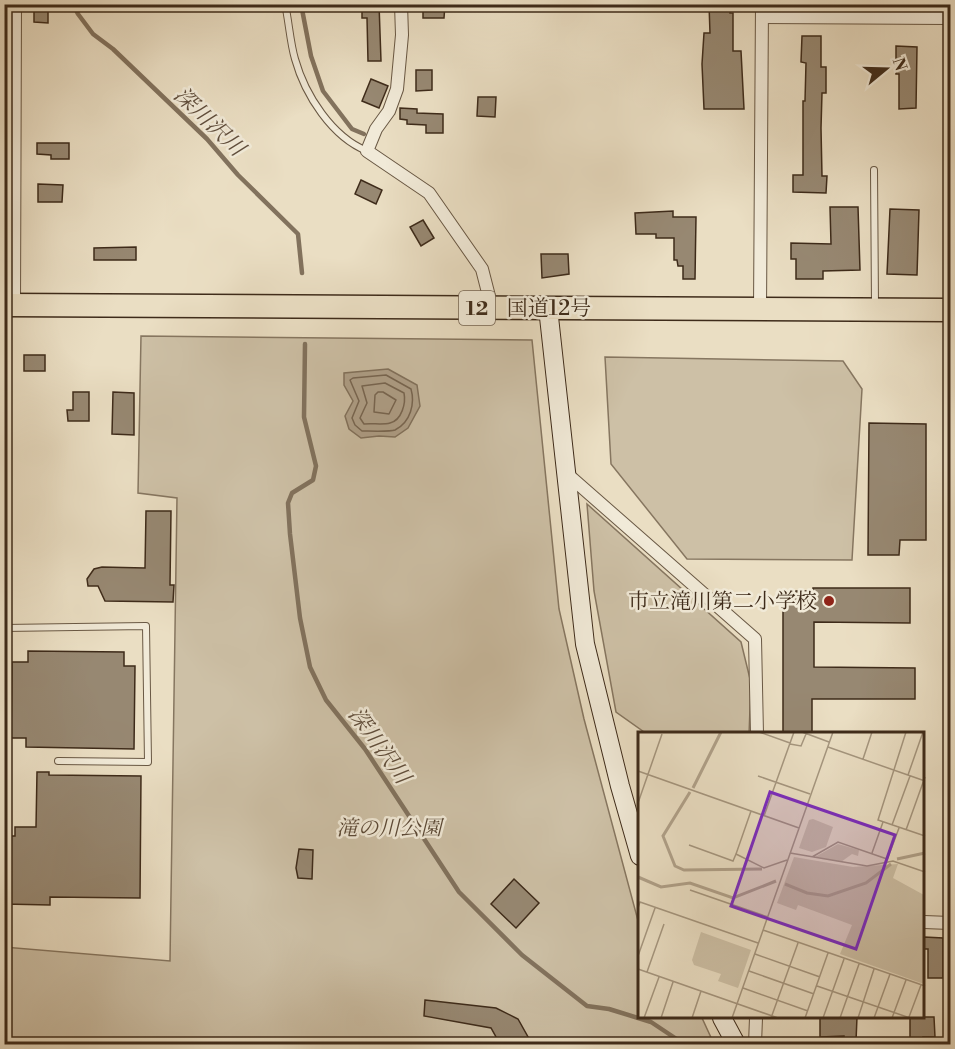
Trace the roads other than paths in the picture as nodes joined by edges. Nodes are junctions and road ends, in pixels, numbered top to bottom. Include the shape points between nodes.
1 (15, 4) edge
2 (285, 4) edge
3 (401, 4) edge
4 (762, 11) edge
5 (951, 18) edge
6 (367, 151) junction
7 (874, 170) dead end
8 (9, 305) edge
9 (492, 308) junction
10 (548, 308) junction
11 (760, 310) junction
12 (875, 310) junction
13 (951, 310) edge
14 (567, 474) junction
15 (4, 628) edge
16 (757, 732) edge
17 (58, 761) dead end
18 (638, 849) edge
19 (925, 922) edge
20 (951, 923) edge
21 (723, 1019) edge
22 (756, 1019) edge
23 (736, 1044) edge
24 (756, 1044) edge

1 - 8 street
2 - 6 lane via 295,59 305,84 333,126 351,145
3 - 6 street via 397,89
4 - 5 street
4 - 11 street
6 - 9 street via 429,193 482,269
7 - 12 lane
8 - 9 highway, 国道12号 / 12
9 - 10 highway, 国道12号 / 12
10 - 11 highway, 国道12号 / 12
10 - 14 street
11 - 12 highway, 国道12号 / 12
12 - 13 highway, 国道12号 / 12
14 - 16 street via 755,639
14 - 18 street via 585,644
15 - 17 lane via 146,626 148,762
19 - 20 street
21 - 23 street
22 - 24 street

